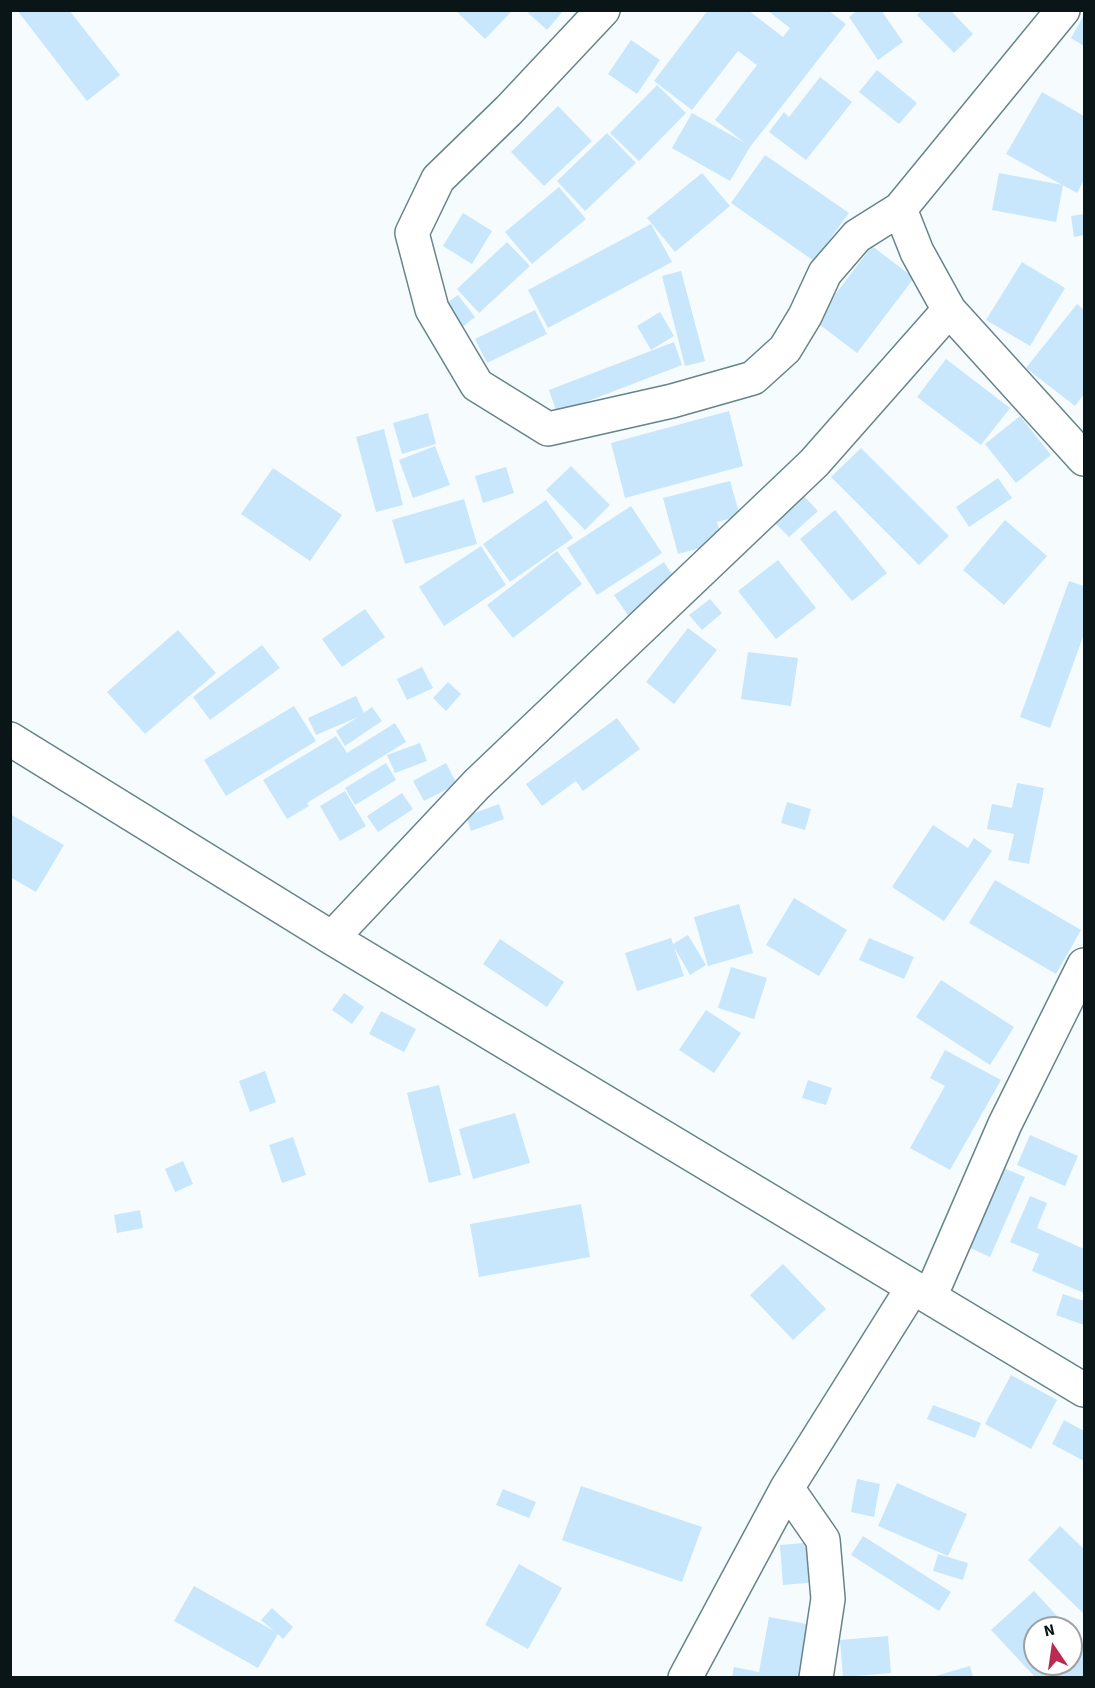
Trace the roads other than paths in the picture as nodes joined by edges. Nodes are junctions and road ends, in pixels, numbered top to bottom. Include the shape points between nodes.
1 (603, 10) edge
2 (1063, 10) edge
3 (900, 209) junction
4 (949, 310) junction
5 (1084, 459) edge
6 (10, 739) edge
7 (332, 938) junction
8 (1084, 965) edge
9 (921, 1292) junction
10 (1084, 1390) edge
11 (787, 1488) junction
12 (684, 1677) edge
13 (816, 1677) edge

1 - 3 street via 438,179 412,233 432,309 477,385 548,429 753,378 785,349 825,273 851,243
2 - 3 street
3 - 4 street via 917,252
4 - 5 street
4 - 7 street via 814,464 477,784
6 - 7 street
7 - 9 street
8 - 9 street
9 - 10 street
9 - 11 street
11 - 12 street
11 - 13 street via 823,1540 828,1599

